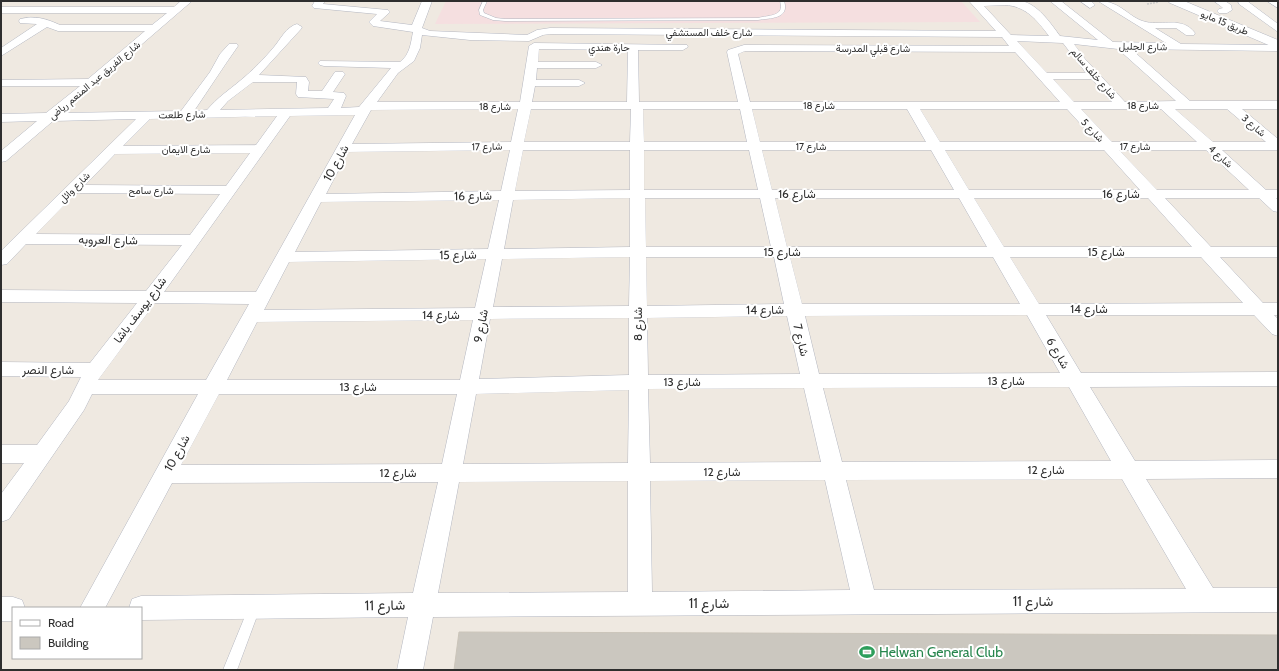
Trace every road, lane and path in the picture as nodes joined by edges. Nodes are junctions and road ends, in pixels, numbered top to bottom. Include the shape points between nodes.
1 (187, 1) edge
2 (320, 1) edge
3 (427, 1) edge
4 (484, 1) edge
5 (782, 1) edge
6 (1055, 1) edge
7 (1103, 1) edge
8 (1168, 1) edge
9 (1196, 1) edge
10 (1272, 1) edge
11 (975, 2) edge
12 (1242, 2) dead end
13 (1147, 4) dead end
14 (1278, 5) edge
15 (1221, 6) edge
16 (1, 10) edge
17 (177, 10) junction
18 (8, 20) edge
19 (47, 22) junction
20 (1144, 25) junction
21 (297, 26) dead end
22 (156, 28) junction
23 (1278, 28) edge
24 (417, 30) junction
25 (1190, 33) dead end
26 (1006, 36) junction
27 (1061, 40) junction
28 (1, 42) edge
29 (18, 42) junction
30 (1278, 42) edge
31 (1115, 45) junction
32 (233, 46) dead end
33 (534, 46) joint
34 (1178, 46) junction
35 (634, 47) junction
36 (683, 47) dead end
37 (1018, 49) junction
38 (1, 53) edge
39 (732, 54) joint
40 (324, 63) dead end
41 (403, 65) junction
42 (533, 65) junction
43 (596, 65) dead end
44 (339, 74) dead end
45 (1043, 76) junction
46 (1095, 76) junction
47 (249, 78) junction
48 (1, 82) edge
49 (92, 82) junction
50 (530, 83) junction
51 (579, 84) dead end
52 (326, 94) junction
53 (124, 105) dead end
54 (745, 105) junction
55 (911, 105) junction
56 (1070, 105) junction
57 (1122, 105) junction
58 (1164, 105) junction
59 (1187, 105) junction
60 (1230, 105) junction
61 (1278, 105) edge
62 (526, 106) junction
63 (634, 106) junction
64 (366, 109) junction
65 (332, 112) junction
66 (286, 113) junction
67 (185, 114) junction
68 (210, 114) junction
69 (113, 115) junction
70 (147, 115) junction
71 (1, 118) edge
72 (48, 118) junction
73 (517, 146) junction
74 (637, 146) junction
75 (754, 146) junction
76 (935, 146) junction
77 (1108, 146) junction
78 (1210, 146) junction
79 (1278, 146) edge
80 (344, 148) junction
81 (260, 149) junction
82 (112, 150) junction
83 (1, 158) edge
84 (72, 189) junction
85 (230, 190) junction
86 (637, 194) junction
87 (765, 194) junction
88 (964, 194) junction
89 (1152, 194) junction
90 (1263, 194) junction
91 (1278, 194) edge
92 (508, 196) junction
93 (316, 198) junction
94 (1278, 208) edge
95 (22, 239) junction
96 (194, 240) junction
97 (638, 252) junction
98 (779, 252) junction
99 (998, 252) junction
100 (1206, 252) junction
101 (1278, 252) edge
102 (495, 255) junction
103 (285, 257) junction
104 (1, 260) edge
105 (1, 296) edge
106 (261, 298) junction
107 (149, 299) junction
108 (1032, 309) junction
109 (1259, 309) junction
110 (1278, 309) edge
111 (793, 310) junction
112 (638, 312) junction
113 (484, 314) junction
114 (252, 316) junction
115 (1278, 330) edge
116 (1, 370) edge
117 (95, 370) junction
118 (1278, 379) edge
119 (1074, 380) junction
120 (811, 381) junction
121 (638, 382) junction
122 (86, 387) junction
123 (469, 387) junction
124 (213, 388) junction
125 (1, 454) edge
126 (42, 454) junction
127 (1278, 469) edge
128 (1128, 470) junction
129 (639, 472) junction
130 (833, 472) junction
131 (450, 473) junction
132 (165, 474) junction
133 (1, 512) edge
134 (1206, 600) junction
135 (1278, 600) edge
136 (865, 602) junction
137 (640, 604) junction
138 (423, 605) junction
139 (93, 607) edge
140 (254, 607) junction
141 (142, 608) edge
142 (1, 609) edge
143 (12, 609) edge
144 (230, 670) edge
145 (410, 670) edge

1 - 17 street, شارع الفريق عبد المنعم رياض
2 - 24 street, شارع خلف المستشفي via 317,6 384,12 386,13 374,23
3 - 24 street
4 - 5 lane via 482,14 505,20 758,19 783,12
6 - 31 street
7 - 20 street
8 - 13 path
8 - 30 main road, طريق 15 مايو
9 - 15 main road, طريق 15 مايو
10 - 14 street
11 - 26 street, شارع 5
11 - 27 street, شارع خلف سالم via 1025,5
12 - 23 street
15 - 30 main road, طريق 15 مايو
16 - 17 street
17 - 22 street, شارع الفريق عبد المنعم رياض
18 - 19 street
19 - 22 street via 58,28
19 - 29 street
20 - 25 street via 1178,25
20 - 34 street
21 - 47 street
22 - 49 street, شارع الفريق عبد المنعم رياض
24 - 26 street, شارع خلف المستشفي via 455,36 526,38 550,31
24 - 41 street, شارع 10 via 415,48
26 - 27 street, شارع الجليل
26 - 37 street, شارع 5
27 - 31 street, شارع الجليل
27 - 46 street, شارع خلف سالم
28 - 29 street
29 - 38 street
30 - 34 street, شارع الجليل
31 - 34 street, شارع الجليل
31 - 59 street
32 - 67 street
33 - 35 street, حارة هندي
33 - 42 street, شارع 9
35 - 36 street, حارة هندي
35 - 63 street, شارع 8
37 - 39 street, شارع قبلي المدرسة via 744,48 734,50
37 - 45 street, شارع 5
39 - 54 street, شارع 7
40 - 41 street
41 - 64 street, شارع 10 via 394,72
42 - 43 street
42 - 50 street, شارع 9
44 - 52 street
45 - 46 street
45 - 56 street, شارع 5
46 - 57 street, شارع خلف سالم
47 - 52 street via 299,78 303,80 302,94
47 - 68 street via 224,98
48 - 49 street
49 - 72 street, شارع الفريق عبد المنعم رياض
50 - 51 street
50 - 62 street, شارع 9
52 - 65 street via 341,97
53 - 69 street
54 - 55 street, شارع 18
54 - 63 street, شارع 18
54 - 75 street, شارع 7
55 - 56 street, شارع 18
55 - 76 street, شارع 6
56 - 57 street, شارع 18
56 - 77 street, شارع 5
57 - 58 street, شارع 18
58 - 59 street, شارع 18
58 - 78 street, شارع 4
59 - 60 street, شارع 18
60 - 61 street, شارع 18
60 - 79 street, شارع 3
62 - 63 street, شارع 18
62 - 64 street, شارع 18
62 - 73 street, شارع 9
63 - 74 street, شارع 8
64 - 65 street, شارع طلعت
64 - 80 street, شارع 10
65 - 66 street, شارع طلعت
66 - 68 street, شارع طلعت
66 - 81 street, شارع يوسف باشا
67 - 68 street, شارع طلعت
67 - 70 street, شارع طلعت
69 - 70 street, شارع طلعت
69 - 72 street, شارع طلعت
70 - 82 street, شارع وائل
71 - 72 street, شارع طلعت
72 - 83 street, شارع الفريق عبد المنعم رياض
73 - 74 street, شارع 17
73 - 80 street, شارع 17
73 - 92 street, شارع 9
74 - 75 street, شارع 17
74 - 86 street, شارع 8
75 - 76 street, شارع 17
75 - 87 street, شارع 7
76 - 77 street, شارع 17
76 - 88 street, شارع 6
77 - 78 street, شارع 17
77 - 89 street, شارع 5
78 - 79 street, شارع 17
78 - 90 street, شارع 4
80 - 93 street, شارع 10
81 - 82 street, شارع الايمان
81 - 85 street, شارع يوسف باشا
82 - 84 street, شارع وائل
84 - 85 street, شارع سامح
84 - 95 street, شارع وائل
85 - 96 street, شارع يوسف باشا
86 - 87 street, شارع 16
86 - 92 street, شارع 16
86 - 97 street, شارع 8
87 - 88 street, شارع 16
87 - 98 street, شارع 7
88 - 89 street, شارع 16
88 - 99 street, شارع 6
89 - 90 street, شارع 16
89 - 100 street, شارع 5
90 - 91 street, شارع 16
90 - 94 street, شارع 4
92 - 93 street, شارع 16
92 - 102 street, شارع 9
93 - 103 street, شارع 10
95 - 96 street, شارع العروبه
95 - 104 street, شارع وائل
96 - 107 street, شارع يوسف باشا
97 - 98 street, شارع 15
97 - 102 street, شارع 15
97 - 112 street, شارع 8
98 - 99 street, شارع 15
98 - 111 street, شارع 7
99 - 100 street, شارع 15
99 - 108 street, شارع 6
100 - 101 street, شارع 15
100 - 109 street, شارع 5
102 - 103 street, شارع 15
102 - 113 street, شارع 9
103 - 106 street, شارع 10
105 - 107 street
106 - 107 street
106 - 114 street, شارع 10
107 - 117 street, شارع يوسف باشا
108 - 109 street, شارع 14
108 - 111 street, شارع 14
108 - 119 street, شارع 6
109 - 110 street, شارع 14
109 - 115 street, شارع 5
111 - 112 street, شارع 14
111 - 120 street, شارع 7
112 - 113 street, شارع 14
112 - 121 street, شارع 8
113 - 114 street, شارع 14
113 - 123 street, شارع 9
114 - 124 street, شارع 10
116 - 117 street, شارع النصر
117 - 122 street, شارع يوسف باشا
118 - 119 street, شارع 13
119 - 120 street, شارع 13
119 - 128 street, شارع 6
120 - 121 street, شارع 13
120 - 130 street, شارع 7
121 - 123 street, شارع 13
121 - 129 street, شارع 8
122 - 124 street, شارع 13
122 - 126 street, شارع يوسف باشا via 77,405
123 - 124 street, شارع 13
123 - 131 street, شارع 9
124 - 132 street, شارع 10
125 - 126 street
126 - 133 street, شارع يوسف باشا
127 - 128 street, شارع 12
128 - 130 street, شارع 12
128 - 134 street, شارع 6
129 - 130 street, شارع 12
129 - 131 street, شارع 12
129 - 137 street, شارع 8
130 - 136 street, شارع 7
131 - 132 street, شارع 12
131 - 138 street, شارع 9
132 - 139 street, شارع 10
134 - 135 street, شارع 11
134 - 136 street, شارع 11
136 - 137 street, شارع 11
137 - 138 street, شارع 11
138 - 140 street, شارع 11
138 - 145 street, شارع 9
140 - 141 street, شارع 11
140 - 144 lane
142 - 143 street

